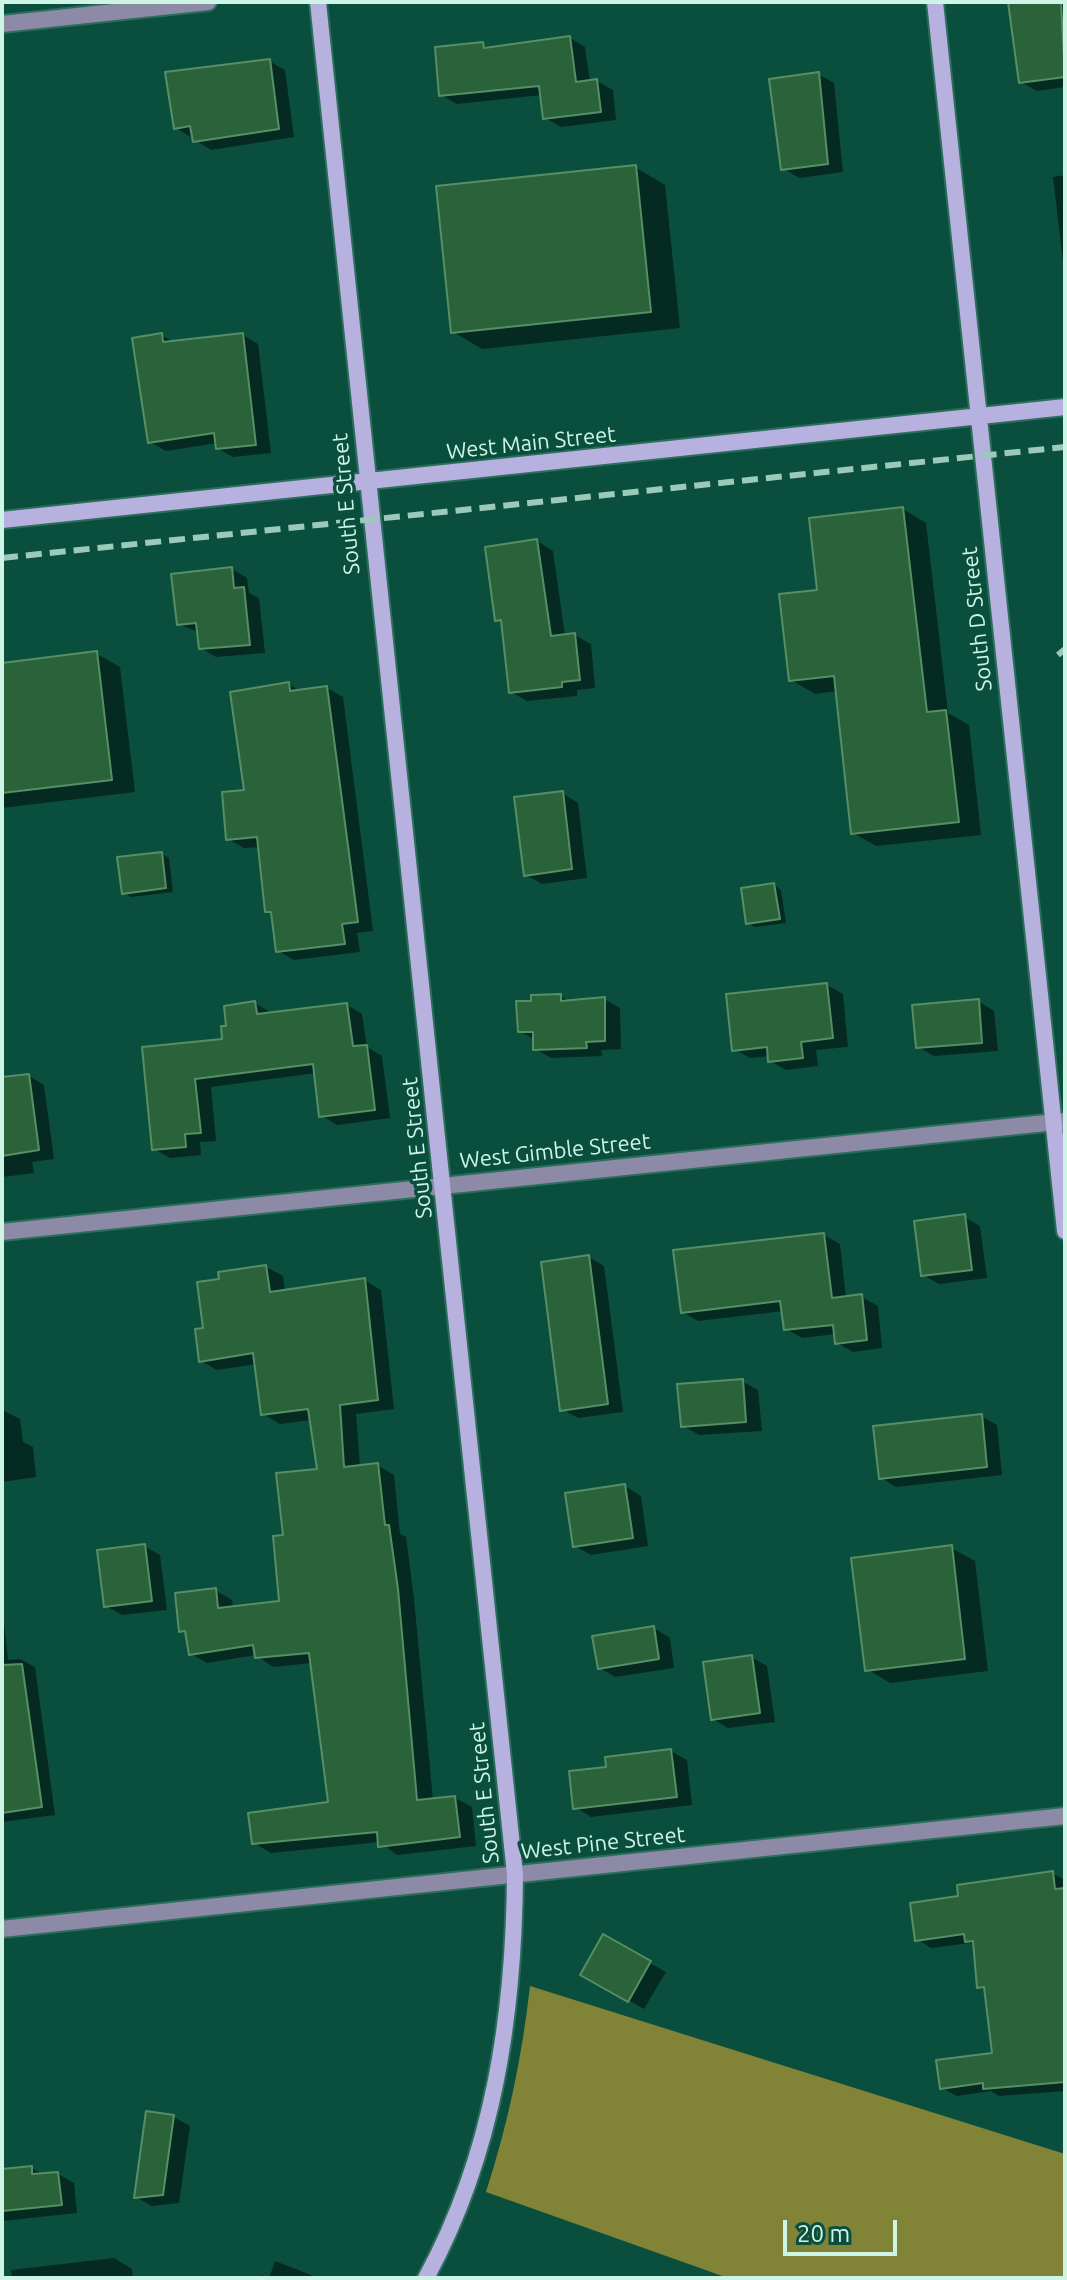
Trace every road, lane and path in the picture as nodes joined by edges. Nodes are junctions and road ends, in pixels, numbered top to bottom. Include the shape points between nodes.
1 (208, 2) edge
2 (318, 2) edge
3 (935, 2) edge
4 (2, 24) edge
5 (1065, 407) edge
6 (979, 416) junction
7 (367, 483) junction
8 (2, 520) edge
9 (1059, 1122) edge
10 (444, 1184) junction
11 (1065, 1231) edge
12 (2, 1232) edge
13 (1065, 1816) edge
14 (515, 1874) junction
15 (2, 1929) edge
16 (426, 2278) edge

1 - 4 street
2 - 7 street, South E Street
3 - 6 street, South D Street
5 - 6 street, West Main Street
6 - 7 street, West Main Street
6 - 9 street, South D Street
7 - 8 street, West Main Street
7 - 10 street, South E Street
9 - 10 street, West Gimble Street
9 - 11 street, South D Street
10 - 12 street, West Gimble Street
10 - 14 street, South E Street
13 - 14 street, West Pine Street
14 - 15 street, West Pine Street
14 - 16 street, South E Street via 507,2026 486,2128 456,2218

